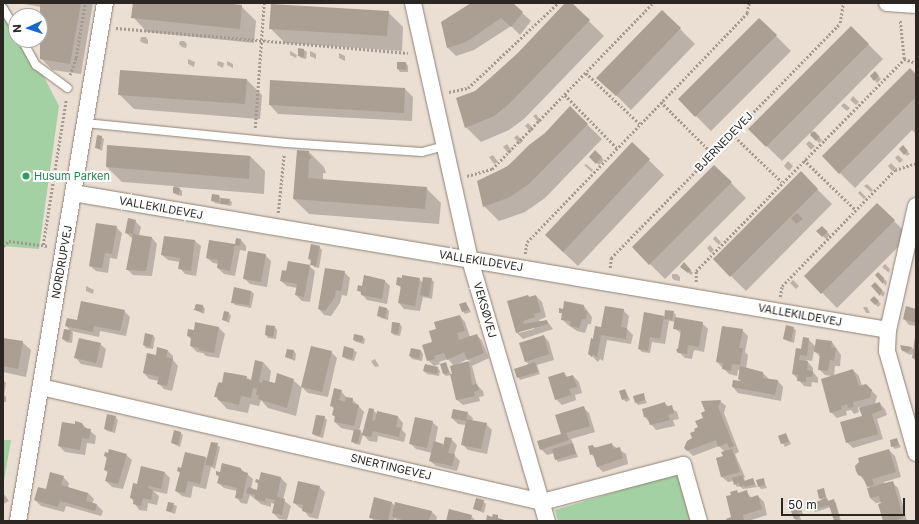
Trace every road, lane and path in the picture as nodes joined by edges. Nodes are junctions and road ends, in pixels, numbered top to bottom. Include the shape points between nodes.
1 (85, 3) edge
2 (105, 3) edge
3 (264, 3) edge
4 (412, 3) edge
5 (558, 3) edge
6 (653, 3) edge
7 (749, 3) edge
8 (843, 3) edge
9 (893, 3) edge
10 (916, 5) edge
11 (101, 27) junction
12 (261, 40) junction
13 (26, 48) edge
14 (424, 54) junction
15 (904, 59) junction
16 (916, 63) edge
17 (586, 73) junction
18 (68, 88) junction
19 (565, 95) junction
20 (434, 96) junction
21 (661, 102) junction
22 (85, 124) junction
23 (640, 124) junction
24 (732, 134) junction
25 (255, 139) junction
26 (286, 143) junction
27 (445, 146) junction
28 (617, 148) junction
29 (713, 154) junction
30 (804, 160) junction
31 (916, 163) edge
32 (453, 179) junction
33 (782, 182) junction
34 (73, 193) junction
35 (916, 206) edge
36 (856, 210) junction
37 (276, 227) junction
38 (913, 227) edge
39 (43, 245) junction
40 (3, 246) edge
41 (64, 247) junction
42 (470, 260) junction
43 (523, 268) junction
44 (608, 283) junction
45 (697, 298) junction
46 (778, 311) junction
47 (888, 330) junction
48 (41, 387) junction
49 (916, 453) edge
50 (542, 502) junction
51 (18, 521) edge
52 (547, 521) edge
53 (699, 521) edge

1 - 18 path
2 - 11 street, NORDRUPVEJ
3 - 12 path
4 - 14 street, VEKSØVEJ
5 - 20 path via 468,88
6 - 17 path
7 - 21 path via 747,13
8 - 24 path, BJERNEDEVEJ via 840,23
9 - 10 street
9 - 15 path
11 - 12 path
11 - 22 street, NORDRUPVEJ
12 - 14 path
12 - 25 path
13 - 18 lane via 36,65
14 - 20 street, VEKSØVEJ
15 - 16 path
15 - 30 path
17 - 19 path
17 - 23 path
18 - 39 path
19 - 28 path
19 - 32 path via 492,169
20 - 27 street, VEKSØVEJ
21 - 23 path
21 - 29 path
22 - 25 lane
22 - 34 street, NORDRUPVEJ
23 - 28 path
24 - 29 path, BJERNEDEVEJ
24 - 33 path
25 - 26 lane
26 - 27 lane via 422,152
26 - 37 path
27 - 32 street, VEKSØVEJ
28 - 43 path via 527,242
29 - 44 path, BJERNEDEVEJ via 611,258
30 - 33 path
30 - 36 path
31 - 36 path via 895,170
32 - 42 street, VEKSØVEJ
33 - 45 path via 696,270
34 - 37 street, VALLEKILDEVEJ
34 - 41 street, NORDRUPVEJ
35 - 38 street
36 - 46 path via 782,286
37 - 42 street, VALLEKILDEVEJ
38 - 47 street
39 - 40 path via 9,241
39 - 41 path
41 - 48 street, NORDRUPVEJ
42 - 43 street, VALLEKILDEVEJ
42 - 50 street, VEKSØVEJ
43 - 44 street, VALLEKILDEVEJ
44 - 45 street, VALLEKILDEVEJ
45 - 46 street, VALLEKILDEVEJ
46 - 47 street, VALLEKILDEVEJ
47 - 49 street via 887,351
48 - 50 street, SNERTINGEVEJ
48 - 51 street, NORDRUPVEJ
50 - 52 street, VEKSØVEJ
50 - 53 street, SNERTINGEVEJ via 683,465

